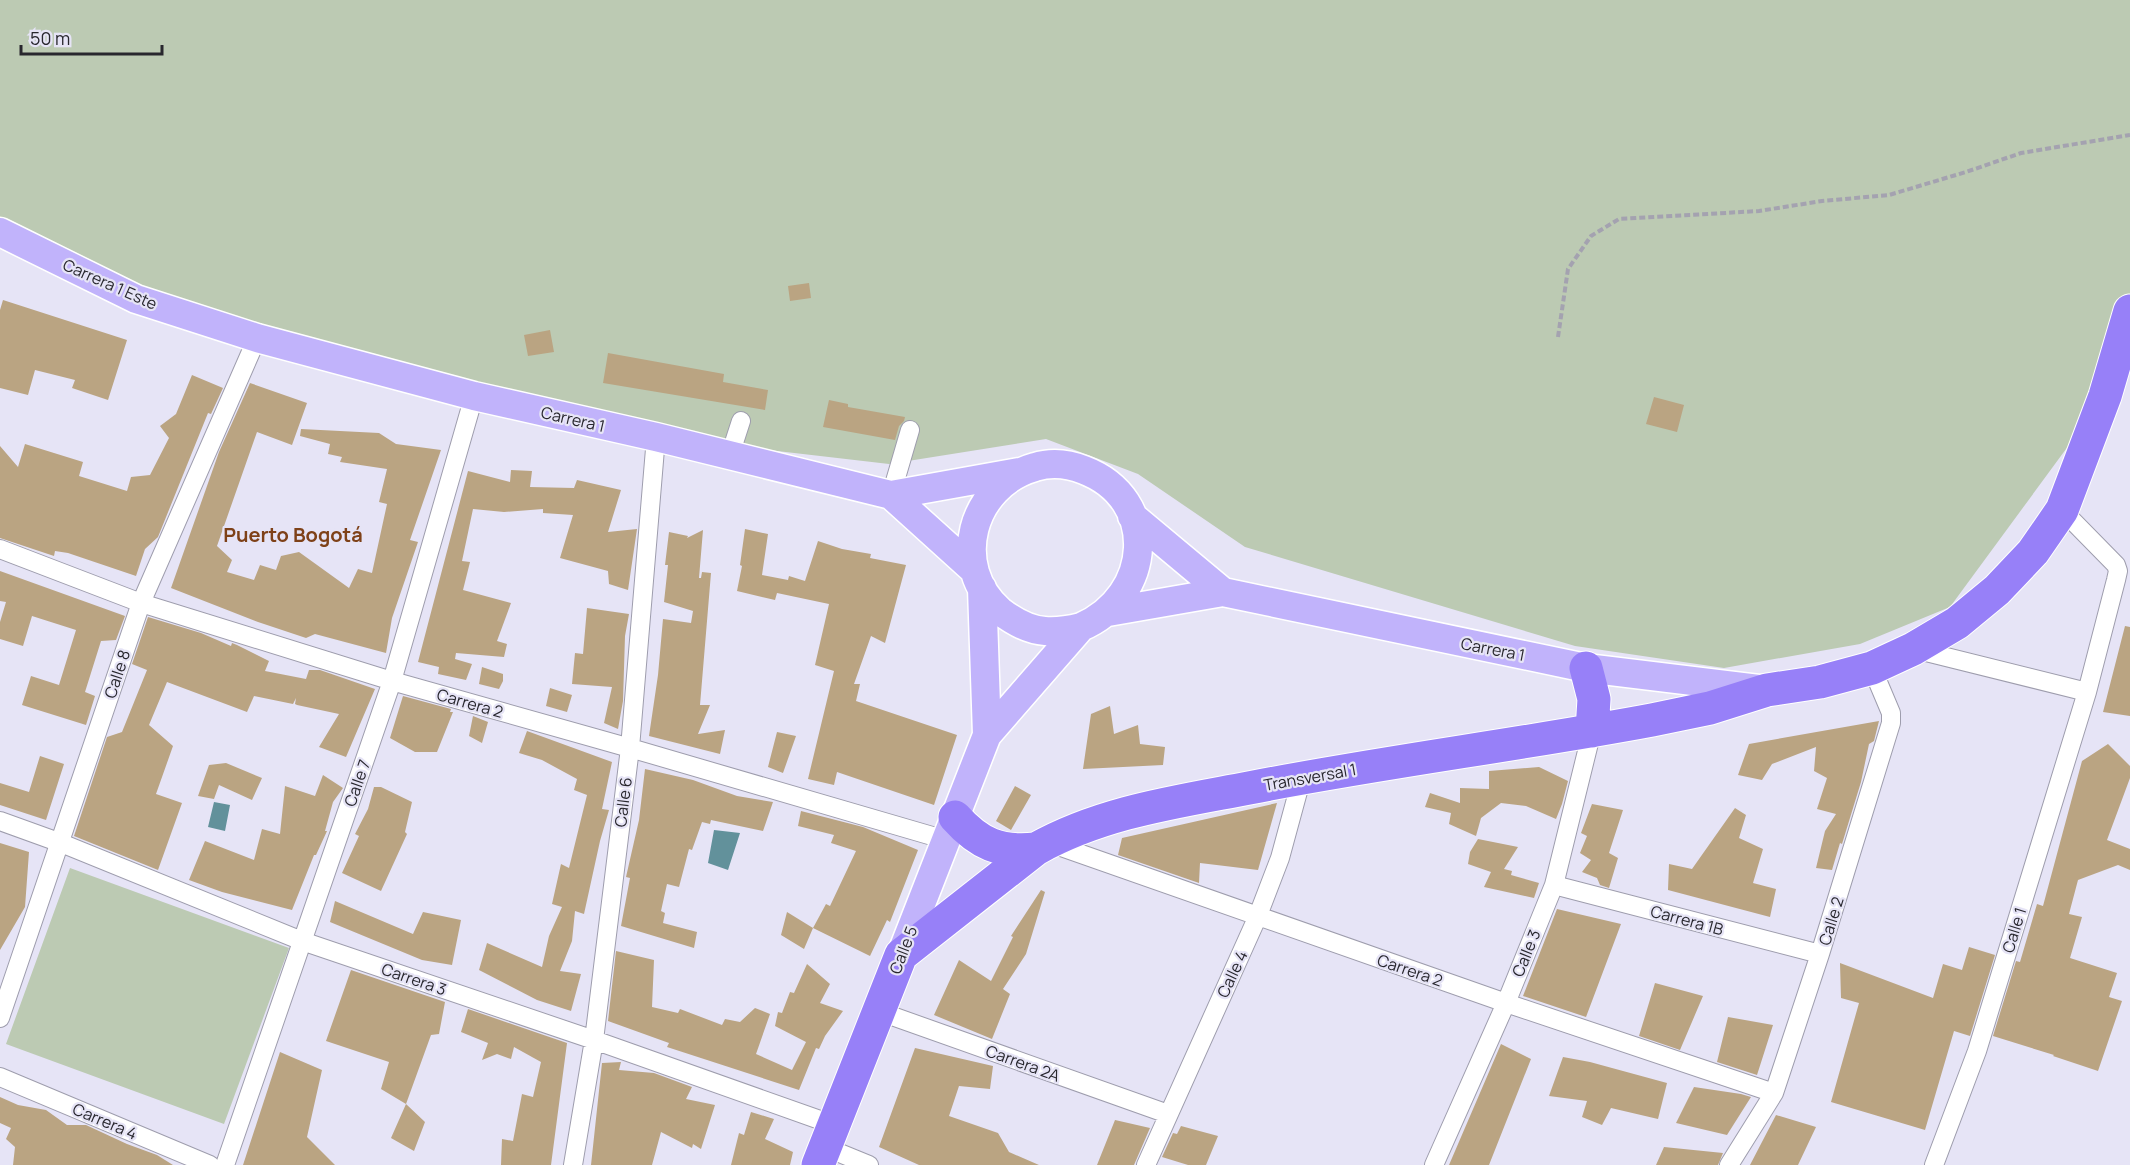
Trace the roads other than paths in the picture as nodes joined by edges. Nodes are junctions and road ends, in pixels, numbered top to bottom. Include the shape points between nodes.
1 (1, 237) edge
2 (2130, 311) edge
3 (257, 338) junction
4 (474, 396) junction
5 (741, 420) dead end
6 (910, 430) dead end
7 (656, 437) junction
8 (730, 455) junction
9 (1019, 472) junction
10 (891, 495) junction
11 (2062, 510) junction
12 (1132, 516) junction
13 (0, 549) edge
14 (978, 579) junction
15 (1223, 592) junction
16 (141, 603) junction
17 (1108, 612) junction
18 (1081, 627) junction
19 (1914, 649) junction
20 (1586, 668) junction
21 (1872, 668) junction
22 (392, 681) junction
23 (1767, 690) junction
24 (2087, 692) junction
25 (1592, 731) junction
26 (987, 735) junction
27 (630, 748) junction
28 (1302, 777) junction
29 (0, 821) edge
30 (950, 829) junction
31 (61, 843) junction
32 (1041, 845) junction
33 (1554, 885) junction
34 (1257, 918) junction
35 (302, 941) junction
36 (1820, 954) junction
37 (901, 955) junction
38 (1506, 1003) junction
39 (879, 1011) junction
40 (0, 1018) edge
41 (594, 1040) junction
42 (0, 1077) edge
43 (1774, 1093) junction
44 (1168, 1114) junction
45 (826, 1146) edge
46 (210, 1165) edge
47 (225, 1165) edge
48 (573, 1165) edge
49 (869, 1165) edge
50 (1146, 1165) edge
51 (1434, 1165) edge
52 (1729, 1165) edge
53 (1934, 1165) edge

1 - 3 main road, Carrera 1 Este via 136,299
2 - 11 highway, Transversal 1 via 2105,396
3 - 4 main road, Carrera 1
3 - 16 street, Calle 8
4 - 7 main road, Carrera 1
4 - 22 street, Calle 7
5 - 8 street
6 - 10 street
7 - 8 main road, Carrera 1
7 - 27 street, Calle 6
8 - 10 main road, Carrera 1
9 - 10 main road, Carrera 1
9 - 12 main road via 1056,464 1076,466 1110,484
9 - 14 main road via 996,489 979,513 971,551
10 - 14 main road, Carrera 1
11 - 19 highway, Transversal 1 via 2033,552 1997,590 1958,623
11 - 24 street, Calle 1 via 2118,571
12 - 15 main road, Carrera 1
12 - 17 main road via 1137,533 1136,568 1120,600
13 - 16 street, Carrera 2
14 - 18 main road via 993,604 1024,626 1043,631
14 - 26 main road, Calle 5
15 - 17 main road, Carrera 1
15 - 20 main road, Carrera 1
16 - 22 street, Carrera 2
16 - 31 street, Calle 8
17 - 18 main road
18 - 26 main road, Calle 5
19 - 21 highway, Transversal 1
19 - 24 street
20 - 23 main road, Carrera 1
20 - 25 highway via 1594,699
21 - 23 highway, Transversal 1 via 1820,682
21 - 36 street, Calle 2 via 1891,713 1891,723
22 - 27 street, Carrera 2
22 - 35 street, Calle 7
23 - 25 highway, Transversal 1 via 1710,708
24 - 53 street, Calle 1 via 1977,1052
25 - 28 highway, Transversal 1
25 - 33 street, Calle 3
26 - 30 main road, Calle 5
27 - 30 street, Carrera 2
27 - 41 street, Calle 6
28 - 32 highway, Transversal 1 via 1136,809
28 - 34 street, Calle 4 via 1280,858
29 - 31 street, Carrera 3
30 - 32 highway, Transversal 1 via 967,831 999,848 1018,851
30 - 37 main road, Calle 5
31 - 35 street, Carrera 3
31 - 40 street, Calle 8
32 - 34 street, Carrera 2
32 - 37 highway, Transversal 1
33 - 36 street, Carrera 1B
33 - 38 street, Calle 3
34 - 38 street, Carrera 2
34 - 44 street, Calle 4
35 - 41 street, Carrera 3
35 - 47 street, Calle 7
36 - 43 street, Calle 2
37 - 39 highway, Calle 5
38 - 43 street, Carrera 2
38 - 51 street, Calle 3
39 - 44 street, Carrera 2A
39 - 45 highway, Calle 5
41 - 45 street, Carrera 3
41 - 48 street, Calle 6
42 - 46 street, Carrera 4
43 - 52 street, Calle 2
44 - 50 street, Calle 4
45 - 49 street, Carrera 3

